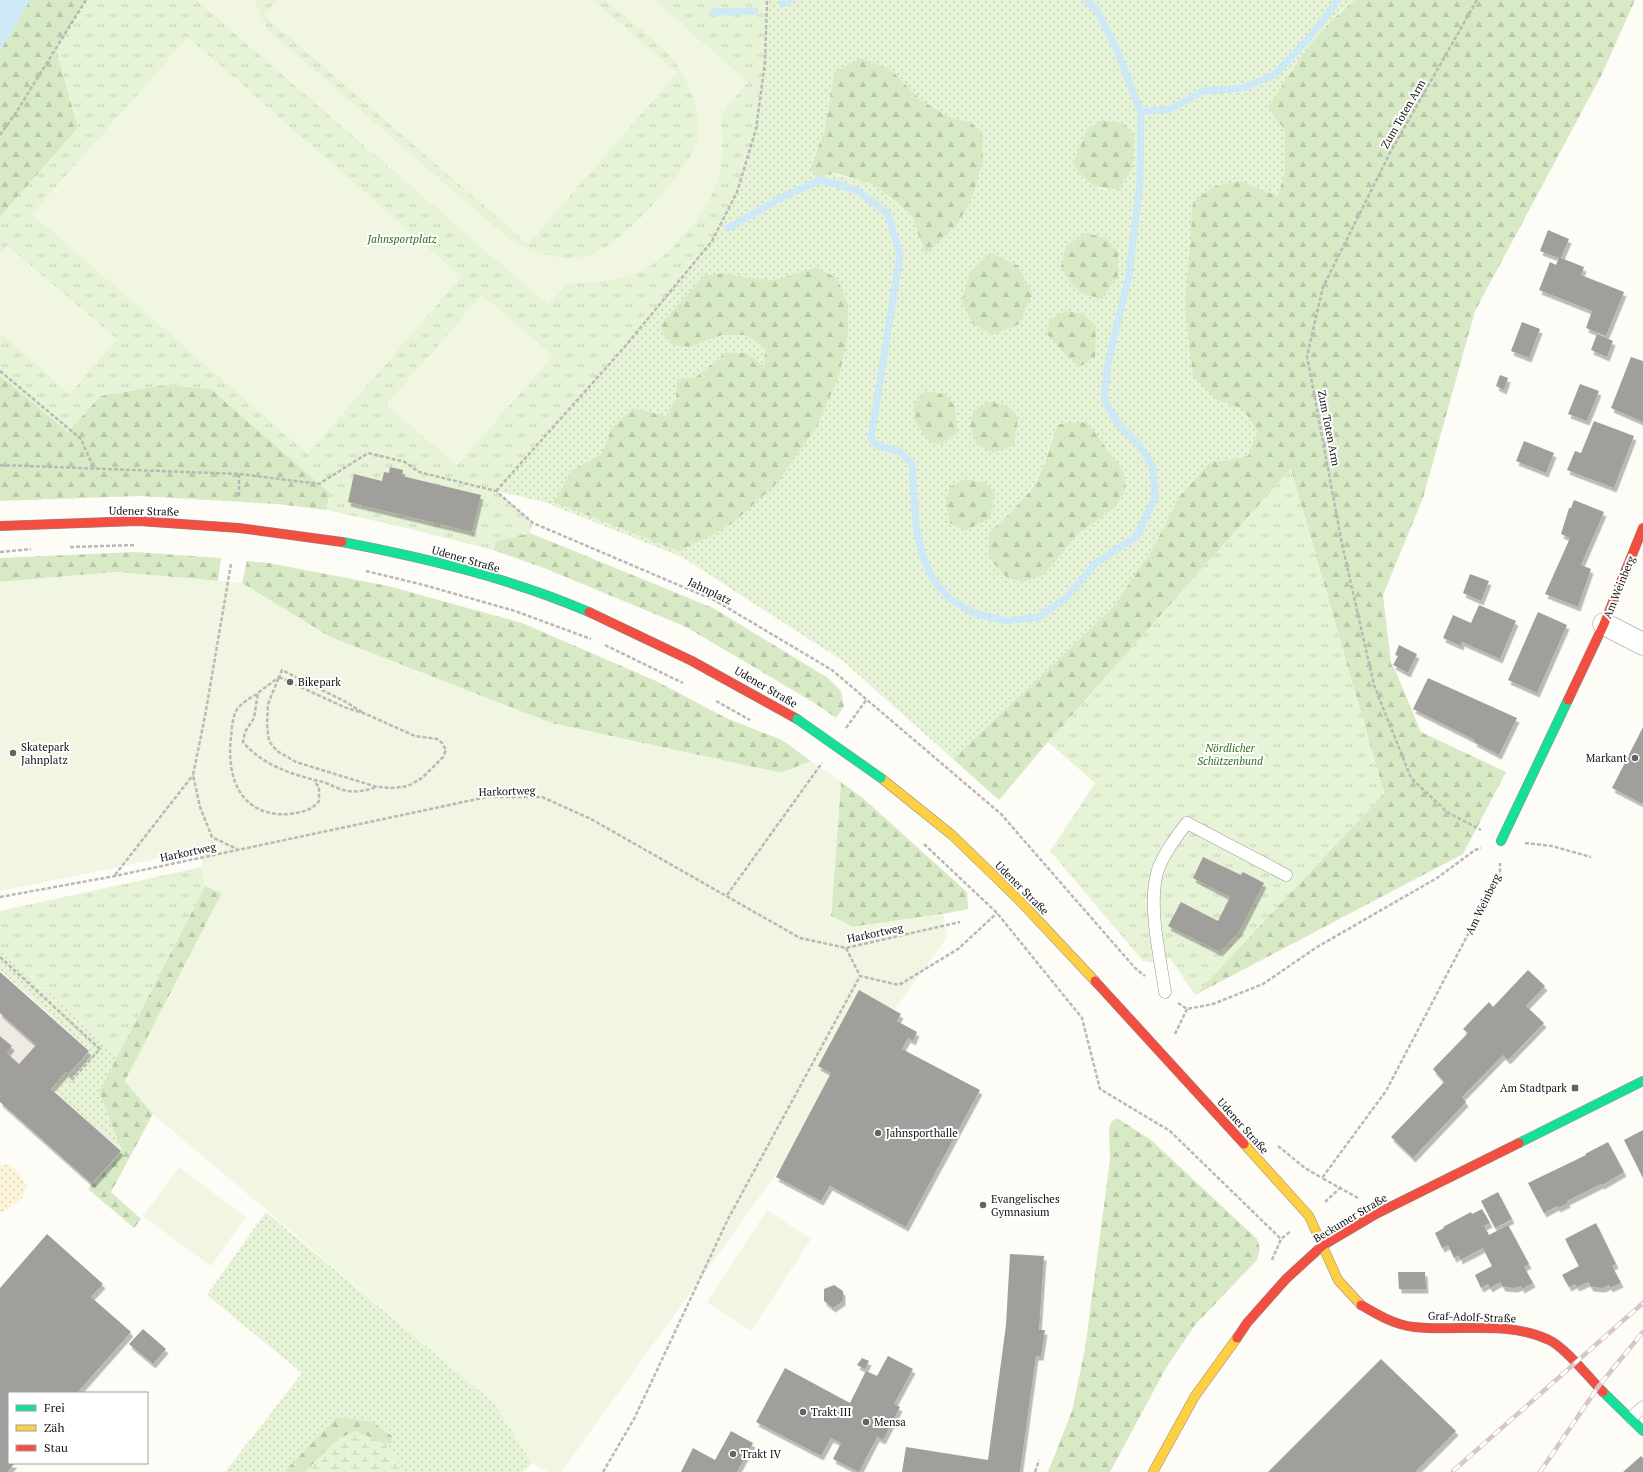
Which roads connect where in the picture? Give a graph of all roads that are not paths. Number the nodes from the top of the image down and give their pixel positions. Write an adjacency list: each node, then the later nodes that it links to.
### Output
1 (0, 526): 9 (main road, Udener Straße, bridge)
2 (1643, 528): 3 (main road, Am Weinberg)
3 (1604, 624): 4 (street, Am Weinberg); 5 (main road, Am Weinberg)
4 (1643, 644)
5 (1501, 841)
6 (1286, 875): 7 (lane)
7 (1164, 992)
8 (1643, 1081): 9 (main road, Beckumer Straße)
9 (1322, 1246): 11 (main road, Graf-Adolf-Straße); 13 (main road, Beckumer Straße)
10 (1643, 1407): 11 (lane)
11 (1631, 1418): 12 (main road, Graf-Adolf-Straße)
12 (1643, 1431)
13 (1153, 1472)

